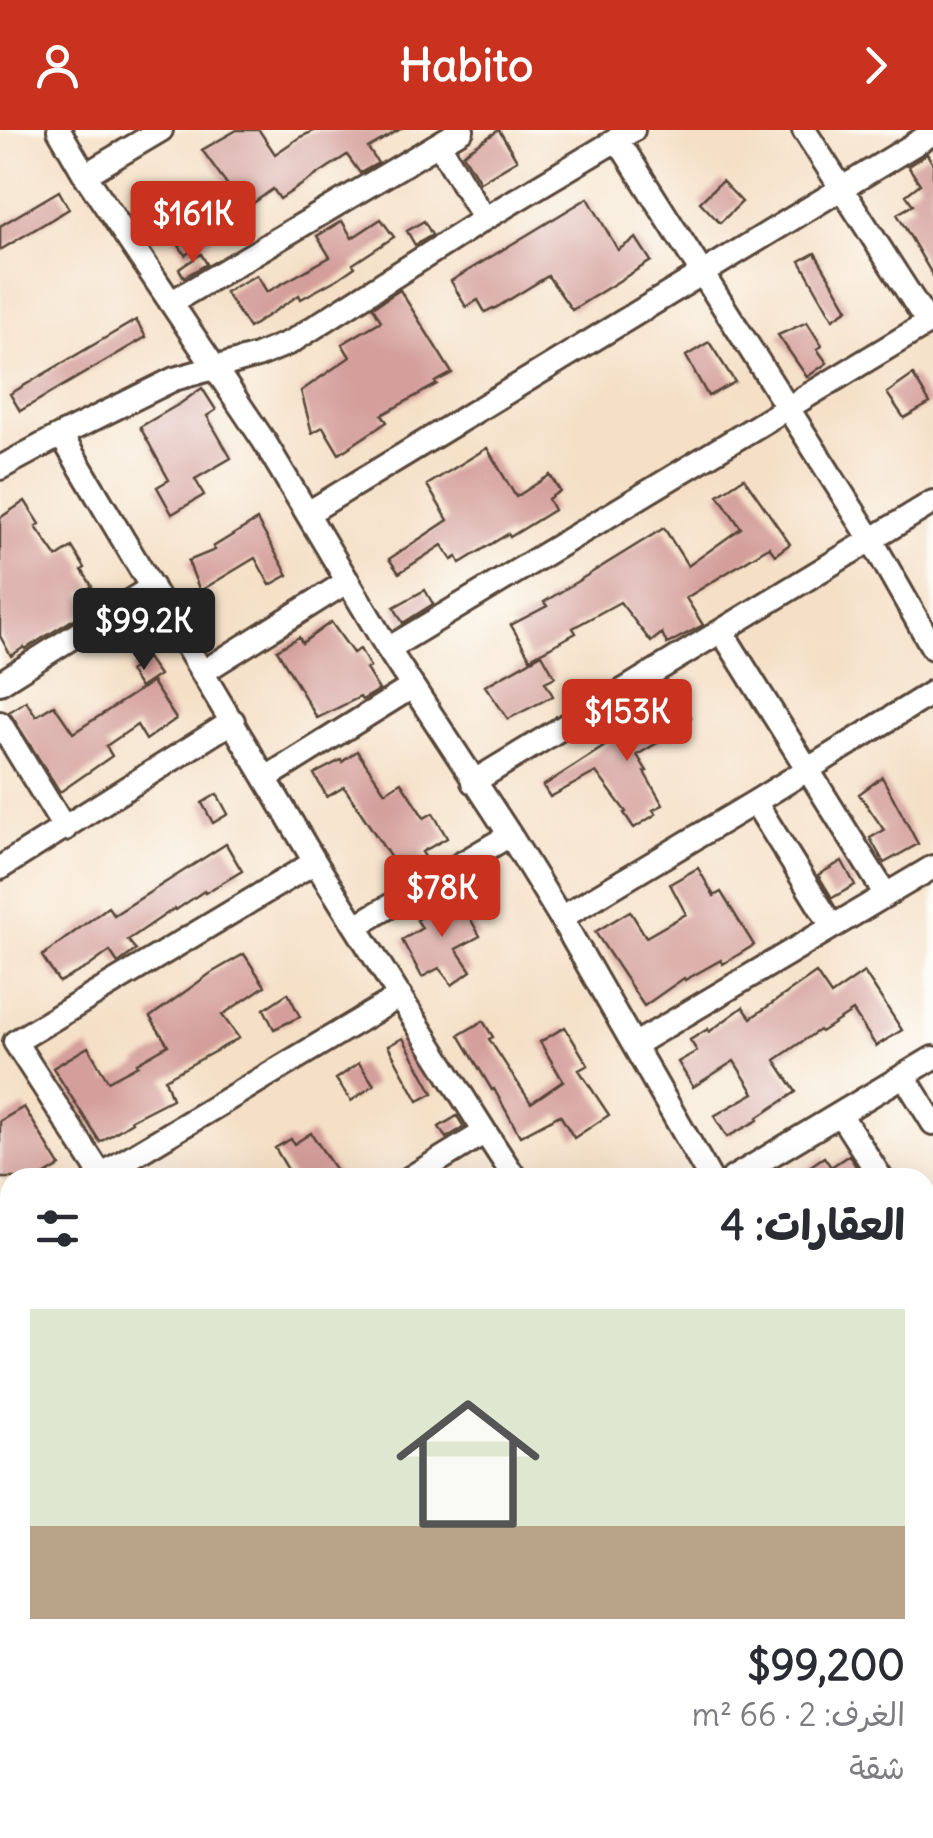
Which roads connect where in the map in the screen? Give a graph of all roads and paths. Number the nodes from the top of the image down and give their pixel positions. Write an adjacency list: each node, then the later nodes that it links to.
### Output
1 (60, 130): 8 (street)
2 (161, 130): 8 (street)
3 (462, 130): 7 (street)
4 (804, 130): 9 (street)
5 (933, 133): 9 (street)
6 (625, 135): 10 (street); 11 (street)
7 (439, 144): 10 (street); 12 (street)
8 (86, 174): 12 (street)
9 (841, 188): 11 (street); 13 (street)
10 (484, 220): 14 (street)
11 (702, 273): 15 (street); 19 (street)
12 (172, 302): 14 (street)
13 (930, 321): 15 (street)
14 (214, 367): 16 (street); 19 (street)
15 (788, 408): 20 (street); 24 (street)
16 (61, 435): 17 (street); 22 (street)
17 (1, 464)
18 (933, 502): 20 (street)
19 (308, 512): 21 (street)
20 (871, 539): 23 (street); 25 (street)
21 (348, 580): 24 (street); 26 (street)
22 (152, 587): 26 (street); 27 (street)
23 (722, 632): 32 (street); 34 (street)
24 (388, 648): 28 (street)
25 (933, 648)
26 (203, 672): 30 (street)
27 (0, 683)
28 (412, 686): 33 (street); 34 (street)
29 (933, 692): 32 (street)
30 (232, 721): 33 (street); 36 (street)
31 (0, 723): 36 (street)
32 (808, 770): 35 (street); 41 (street)
33 (266, 778): 38 (street)
34 (474, 782): 37 (street)
35 (756, 802): 42 (street); 44 (street)
36 (65, 828): 40 (street)
37 (510, 835): 42 (street); 43 (street)
38 (315, 862): 43 (street); 47 (street)
39 (933, 867): 41 (street)
40 (0, 868)
41 (886, 894): 44 (street)
42 (560, 918): 46 (street)
43 (356, 926): 45 (street)
44 (832, 926): 46 (street)
45 (400, 996): 52 (street); 54 (street)
46 (634, 1044): 57 (street)
47 (7, 1047): 53 (street)
48 (933, 1058): 49 (street)
49 (904, 1076): 50 (street); 51 (street)
50 (840, 1114): 58 (street); 59 (street)
51 (933, 1124)
52 (485, 1132): 55 (street); 56 (street)
53 (94, 1168)
54 (113, 1168)
55 (426, 1168)
56 (508, 1168)
57 (704, 1168)
58 (751, 1168)
59 (875, 1168)

